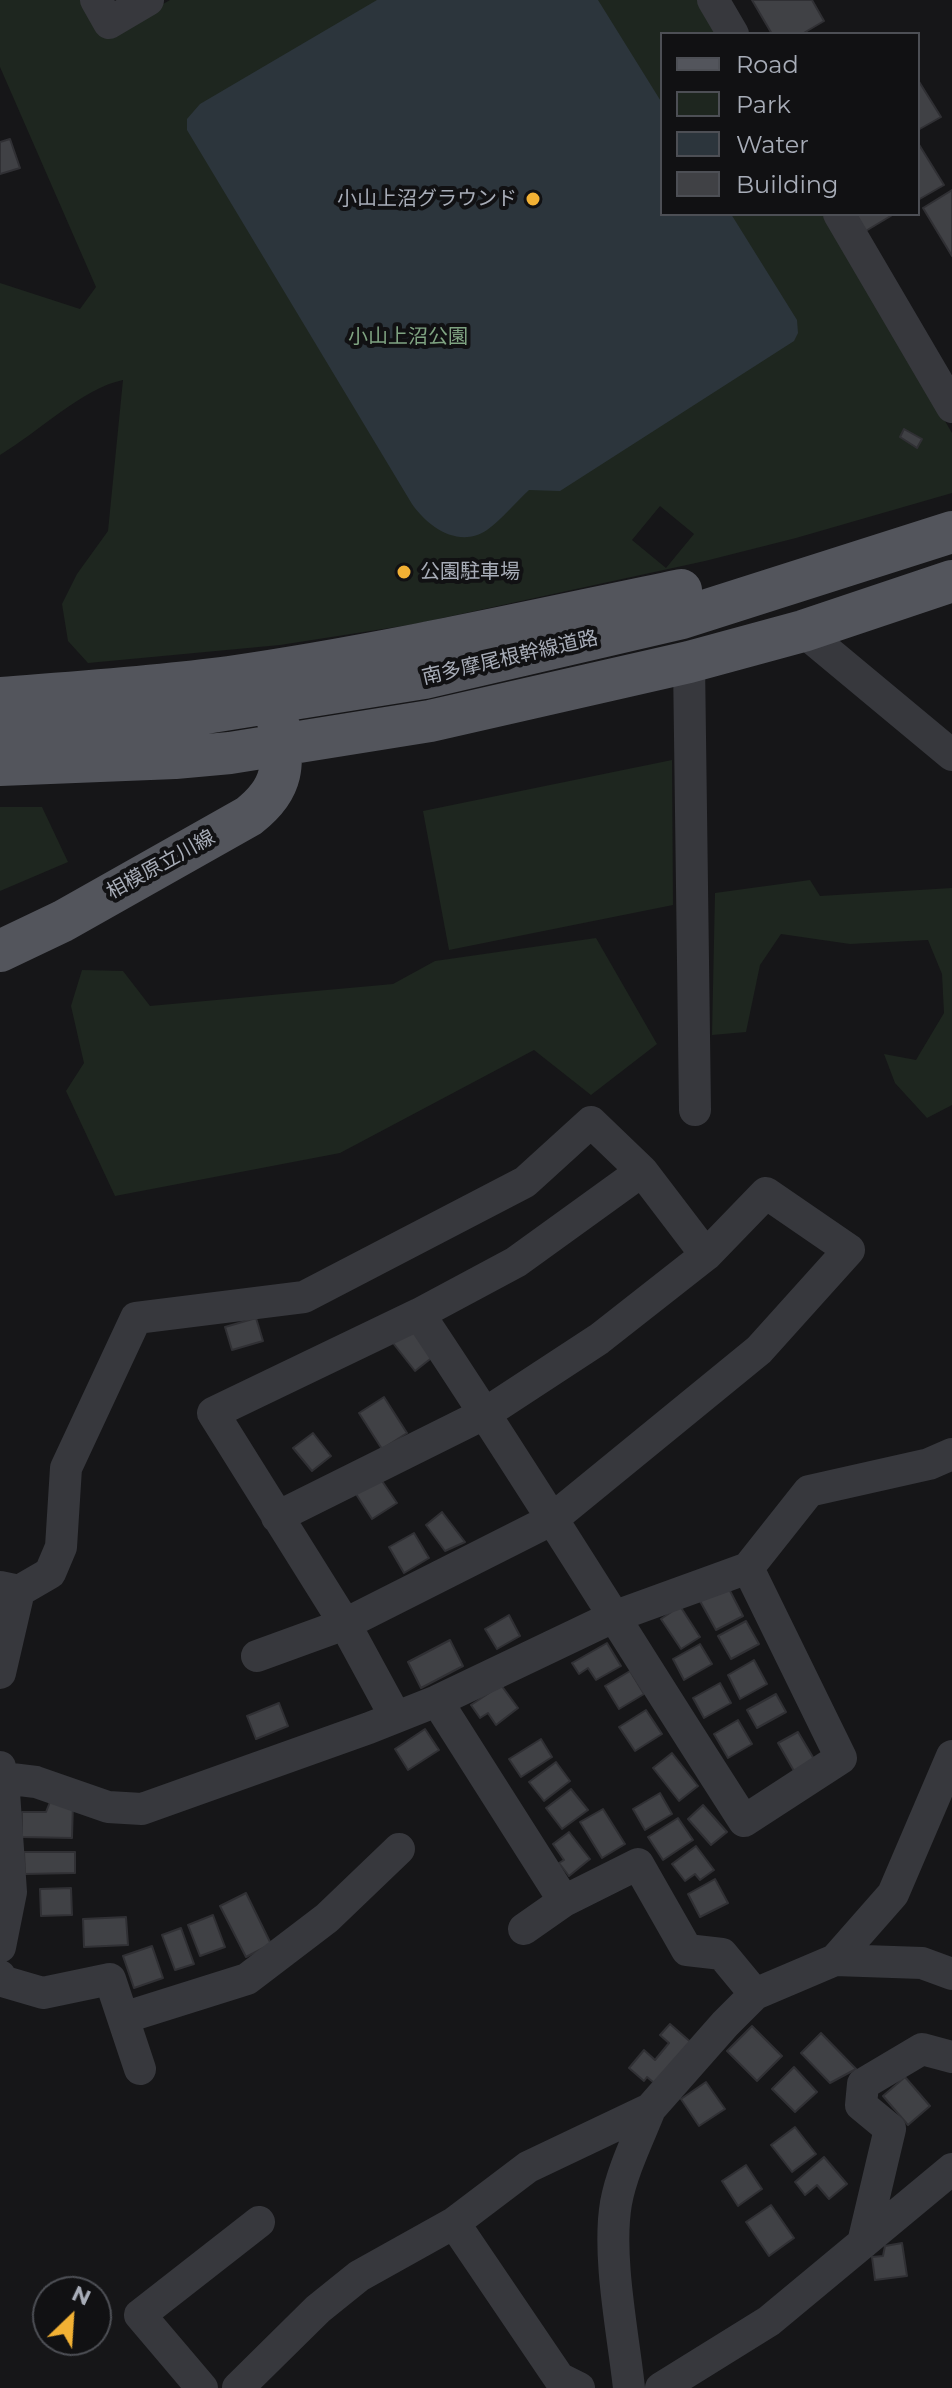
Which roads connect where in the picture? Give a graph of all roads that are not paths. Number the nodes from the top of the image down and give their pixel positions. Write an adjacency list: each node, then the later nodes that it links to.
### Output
1 (96, 0): 2 (street)
2 (148, 0)
3 (713, 0): 4 (street)
4 (732, 32)
5 (840, 216): 6 (street)
6 (952, 407)
7 (952, 532): 9 (main road, 南多摩尾根幹線道路)
8 (952, 581): 10 (main road)
9 (751, 598): 12 (main road); 13 (main road, 南多摩尾根幹線道路)
10 (803, 631): 11 (main road); 17 (street)
11 (689, 662): 16 (main road); 20 (street)
12 (0, 698)
13 (276, 703): 15 (main road, 南多摩尾根幹線道路); 16 (main road, 相模原立川線)
14 (0, 730): 15 (main road)
15 (58, 746): 16 (main road); 18 (main road)
16 (281, 746): 19 (main road, 相模原立川線)
17 (952, 755)
18 (0, 765)
19 (0, 951)
20 (695, 1110)
21 (642, 1171): 22 (street); 23 (street); 29 (street)
22 (706, 1255): 24 (street); 27 (street)
23 (419, 1314): 24 (street); 26 (street)
24 (486, 1413): 26 (street); 27 (street)
25 (952, 1454): 28 (street)
26 (277, 1517): 31 (street)
27 (551, 1520): 30 (street); 31 (street)
28 (748, 1568): 30 (street); 30 (street)
29 (10, 1589): 33 (street)
30 (613, 1617): 34 (street)
31 (345, 1624): 32 (street); 35 (street)
32 (257, 1656)
33 (0, 1673)
34 (437, 1701): 35 (street); 39 (street)
35 (395, 1716): 37 (street)
36 (952, 1756): 42 (street)
37 (1, 1774): 41 (street)
38 (399, 1849): 46 (street)
39 (564, 1901): 40 (street); 45 (street)
40 (524, 1929)
41 (0, 1947)
42 (835, 1960): 43 (street); 45 (street)
43 (952, 1974)
44 (0, 1976): 46 (street)
45 (755, 1994): 49 (street)
46 (123, 2018): 48 (street)
47 (952, 2057): 53 (street)
48 (140, 2069)
49 (650, 2109): 52 (street); 57 (street)
50 (952, 2169): 53 (street)
51 (259, 2222): 54 (street)
52 (454, 2223): 55 (street); 56 (street)
53 (863, 2243): 58 (street)
54 (202, 2388)
55 (238, 2388)
56 (579, 2388)
57 (629, 2388)
58 (661, 2388)

